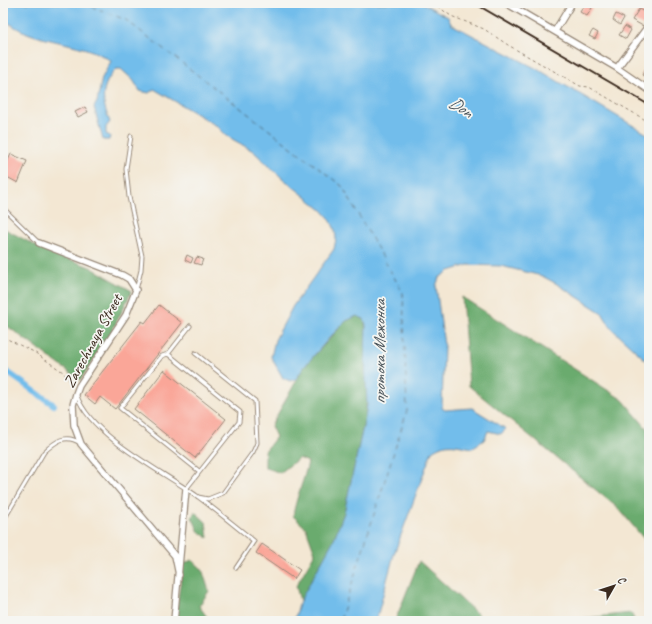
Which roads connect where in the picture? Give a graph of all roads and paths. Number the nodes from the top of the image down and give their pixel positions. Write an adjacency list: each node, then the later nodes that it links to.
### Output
1 (433, 3): 8 (path)
2 (506, 3): 5 (street)
3 (572, 3): 5 (street)
4 (649, 25): 6 (street)
5 (555, 31): 6 (street)
6 (617, 68): 7 (street)
7 (649, 90)
8 (649, 122)
9 (131, 136): 12 (lane)
10 (3, 208): 11 (lane)
11 (39, 243): 12 (street, Zarechnaya Street)
12 (136, 290): 17 (street, Zarechnaya Street)
13 (190, 326): 16 (lane)
14 (3, 337): 17 (path)
15 (195, 353): 21 (lane)
16 (168, 354): 19 (lane); 19 (lane)
17 (77, 391): 18 (street, Zarechnaya Street); 20 (lane)
18 (82, 444): 22 (lane); 24 (street, Zarechnaya Street)
19 (199, 471): 20 (lane)
20 (186, 489): 21 (lane); 24 (street, Zarechnaya Street)
21 (198, 497): 23 (lane)
22 (3, 522)
23 (236, 568)
24 (179, 575): 25 (street, Zarechnaya Street)
25 (174, 621)

